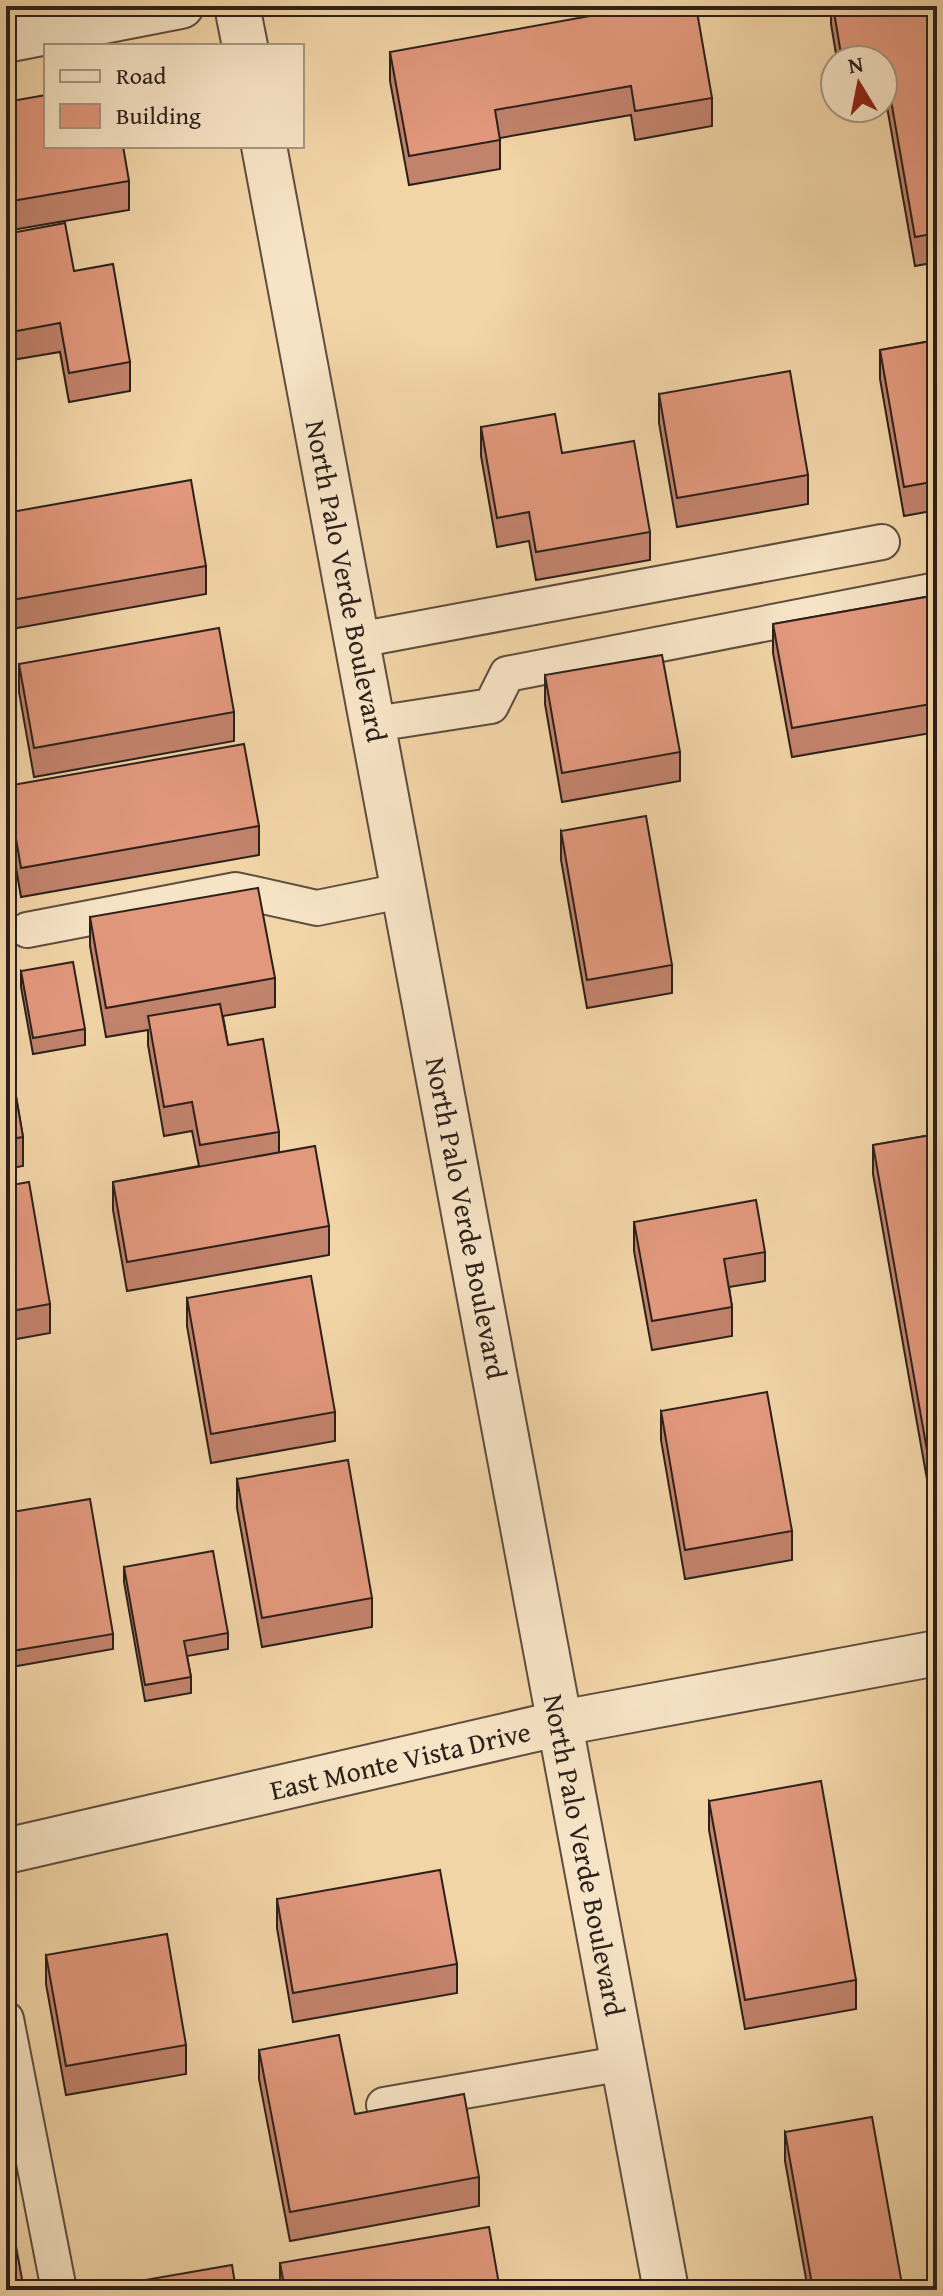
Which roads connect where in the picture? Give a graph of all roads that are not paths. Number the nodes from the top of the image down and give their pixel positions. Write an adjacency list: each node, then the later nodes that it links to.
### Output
1 (181, 6): 3 (street)
2 (237, 6): 4 (street)
3 (6, 40)
4 (245, 44)
5 (264, 148): 8 (street, North Palo Verde Boulevard)
6 (882, 542): 8 (lane)
7 (937, 590): 9 (lane)
8 (358, 640): 9 (street, North Palo Verde Boulevard)
9 (375, 724): 10 (street, North Palo Verde Boulevard)
10 (406, 890): 11 (lane); 13 (street, North Palo Verde Boulevard)
11 (27, 930)
12 (937, 1653): 13 (street, East Monte Vista Drive)
13 (561, 1723): 14 (street, East Monte Vista Drive); 16 (street, North Palo Verde Boulevard)
14 (6, 1851)
15 (6, 2019): 18 (lane)
16 (624, 2063): 17 (lane); 19 (street, North Palo Verde Boulevard)
17 (384, 2105)
18 (59, 2290)
19 (666, 2290)

